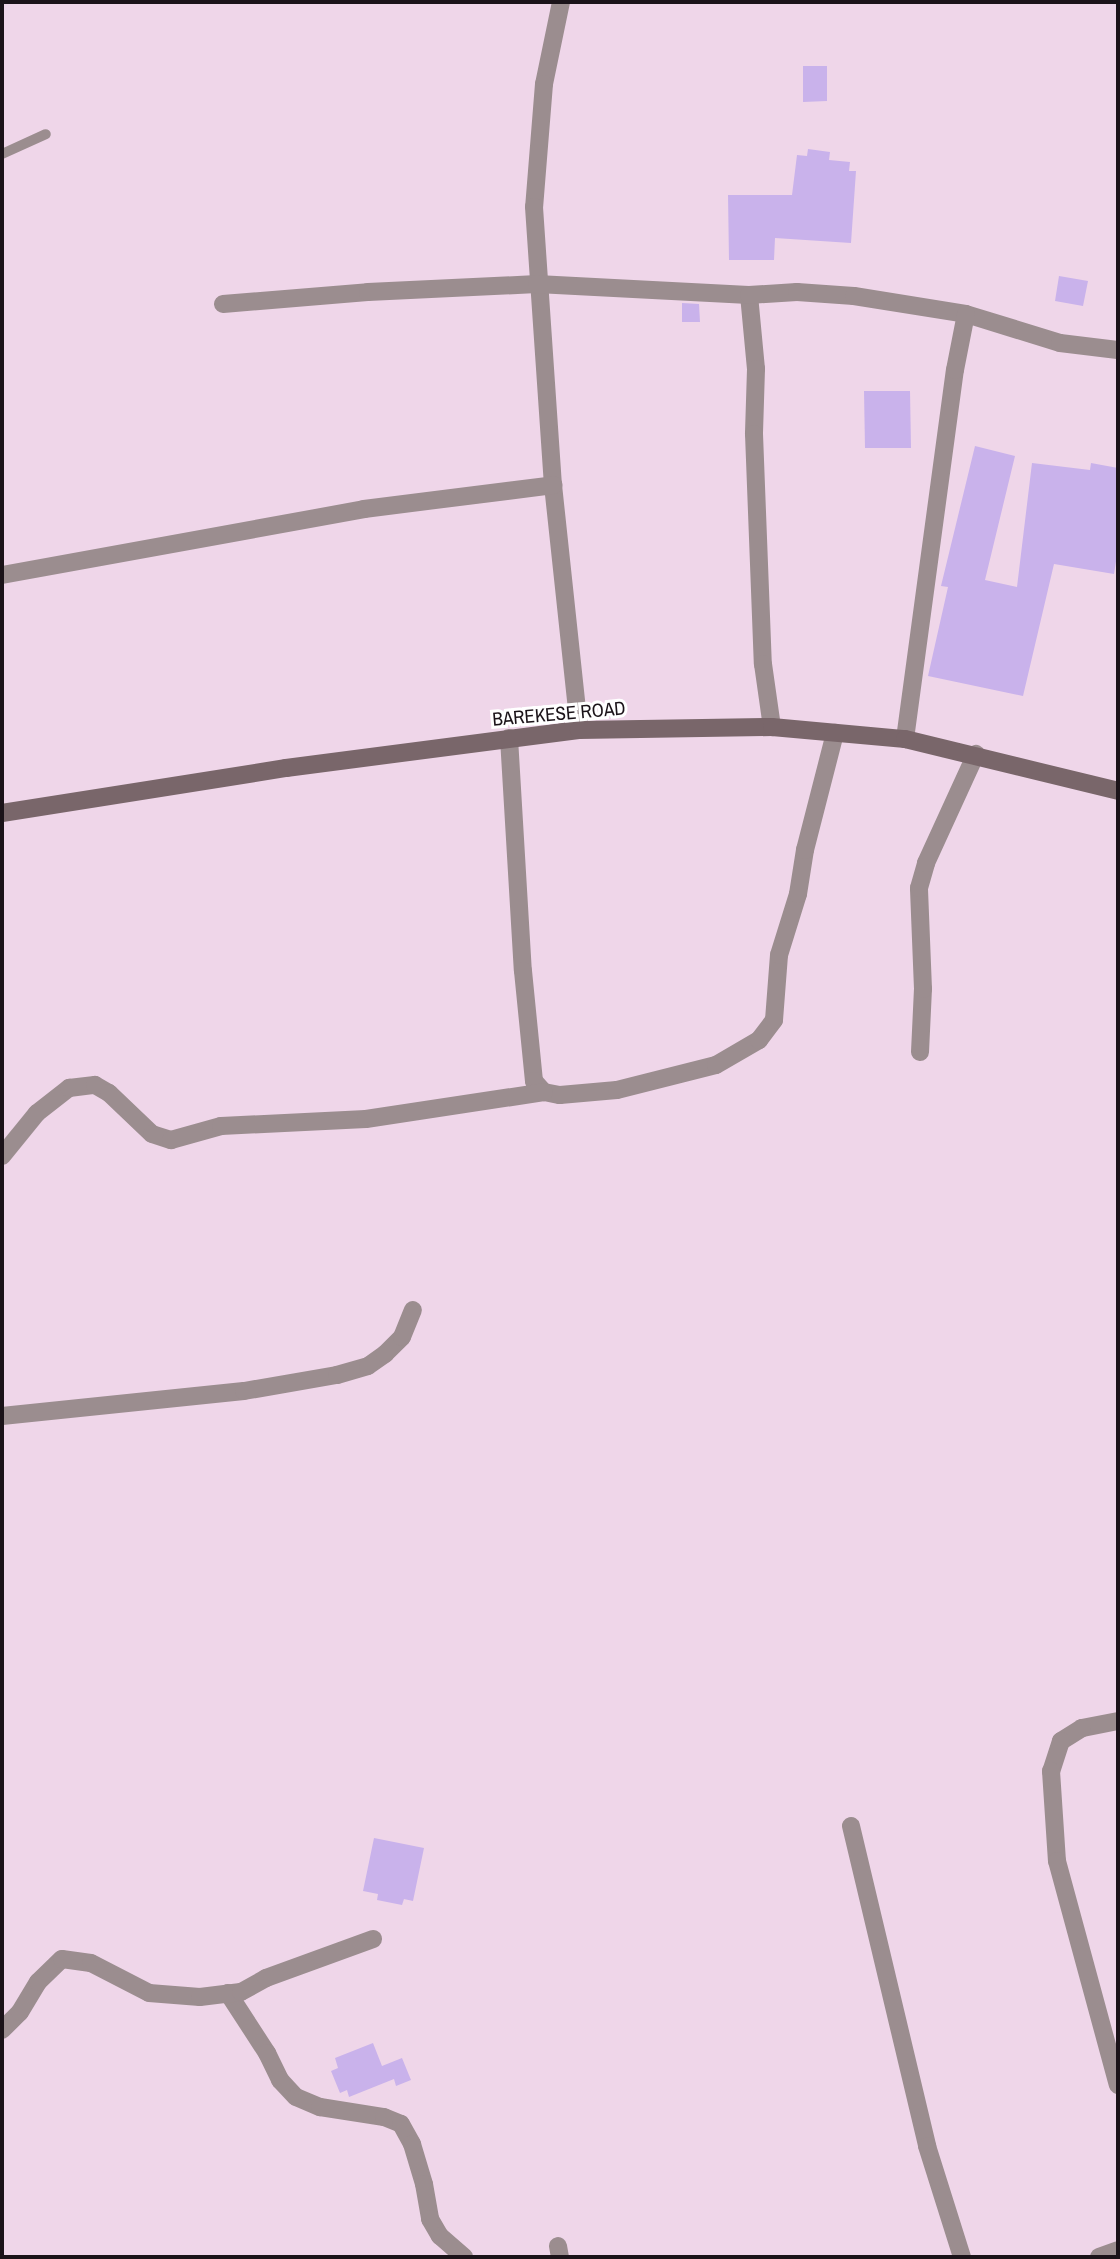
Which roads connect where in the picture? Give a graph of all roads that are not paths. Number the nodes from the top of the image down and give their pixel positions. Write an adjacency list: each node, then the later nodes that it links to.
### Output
1 (561, 2): 4 (street)
2 (46, 134): 3 (lane)
3 (2, 154)
4 (537, 284): 5 (street); 6 (street); 9 (street)
5 (749, 295): 7 (street); 11 (street)
6 (223, 304)
7 (966, 314): 8 (street); 15 (street)
8 (1118, 350)
9 (553, 485): 10 (street); 12 (street)
10 (2, 575)
11 (772, 726): 12 (main road, BAREKESE ROAD); 13 (main road, BAREKESE ROAD)
12 (579, 730): 14 (main road, BAREKESE ROAD)
13 (835, 733): 15 (main road, BAREKESE ROAD); 20 (street)
14 (509, 738): 18 (main road, BAREKESE ROAD); 20 (street)
15 (905, 739): 16 (main road, BAREKESE ROAD)
16 (976, 754): 17 (main road, BAREKESE ROAD); 19 (street)
17 (1118, 791)
18 (2, 813)
19 (920, 1052)
20 (544, 1092): 21 (street)
21 (2, 1156)
22 (413, 1310): 23 (street)
23 (2, 1416)
24 (1118, 1721): 29 (street)
25 (851, 1826): 32 (street)
26 (373, 1940): 27 (street)
27 (228, 1993): 28 (street); 31 (street)
28 (2, 2030)
29 (1118, 2085)
30 (1118, 2250): 33 (street)
31 (464, 2257)
32 (962, 2257)
33 (1099, 2257)

